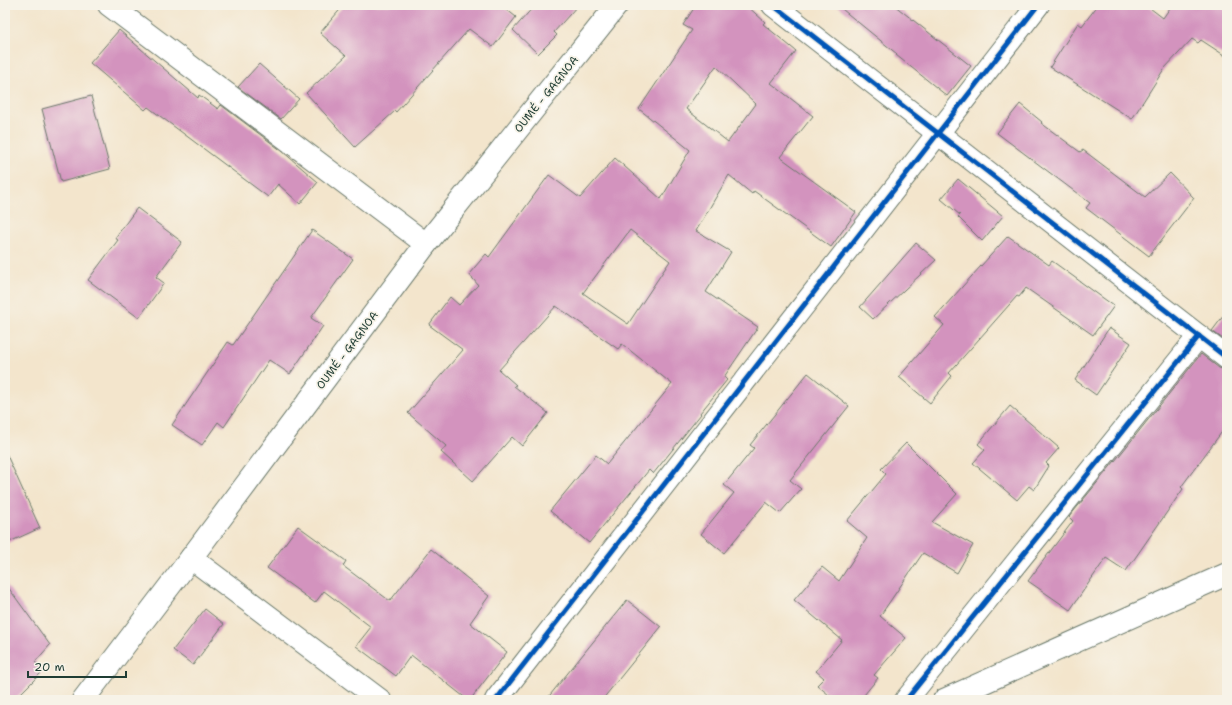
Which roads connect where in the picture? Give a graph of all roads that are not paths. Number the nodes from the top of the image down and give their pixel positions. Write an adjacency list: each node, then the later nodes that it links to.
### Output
1 (109, 5): 6 (street)
2 (617, 5): 6 (street, OUMÉ - GAGNOA)
3 (773, 5): 5 (street)
4 (1038, 5): 5 (street)
5 (938, 133): 7 (street); 13 (street)
6 (426, 244): 9 (street, OUMÉ - GAGNOA)
7 (1199, 336): 8 (street); 14 (street)
8 (1227, 358)
9 (191, 558): 11 (street, OUMÉ - GAGNOA); 12 (street)
10 (1227, 574): 15 (street)
11 (83, 700)
12 (380, 700)
13 (496, 700)
14 (906, 700)
15 (944, 700)

